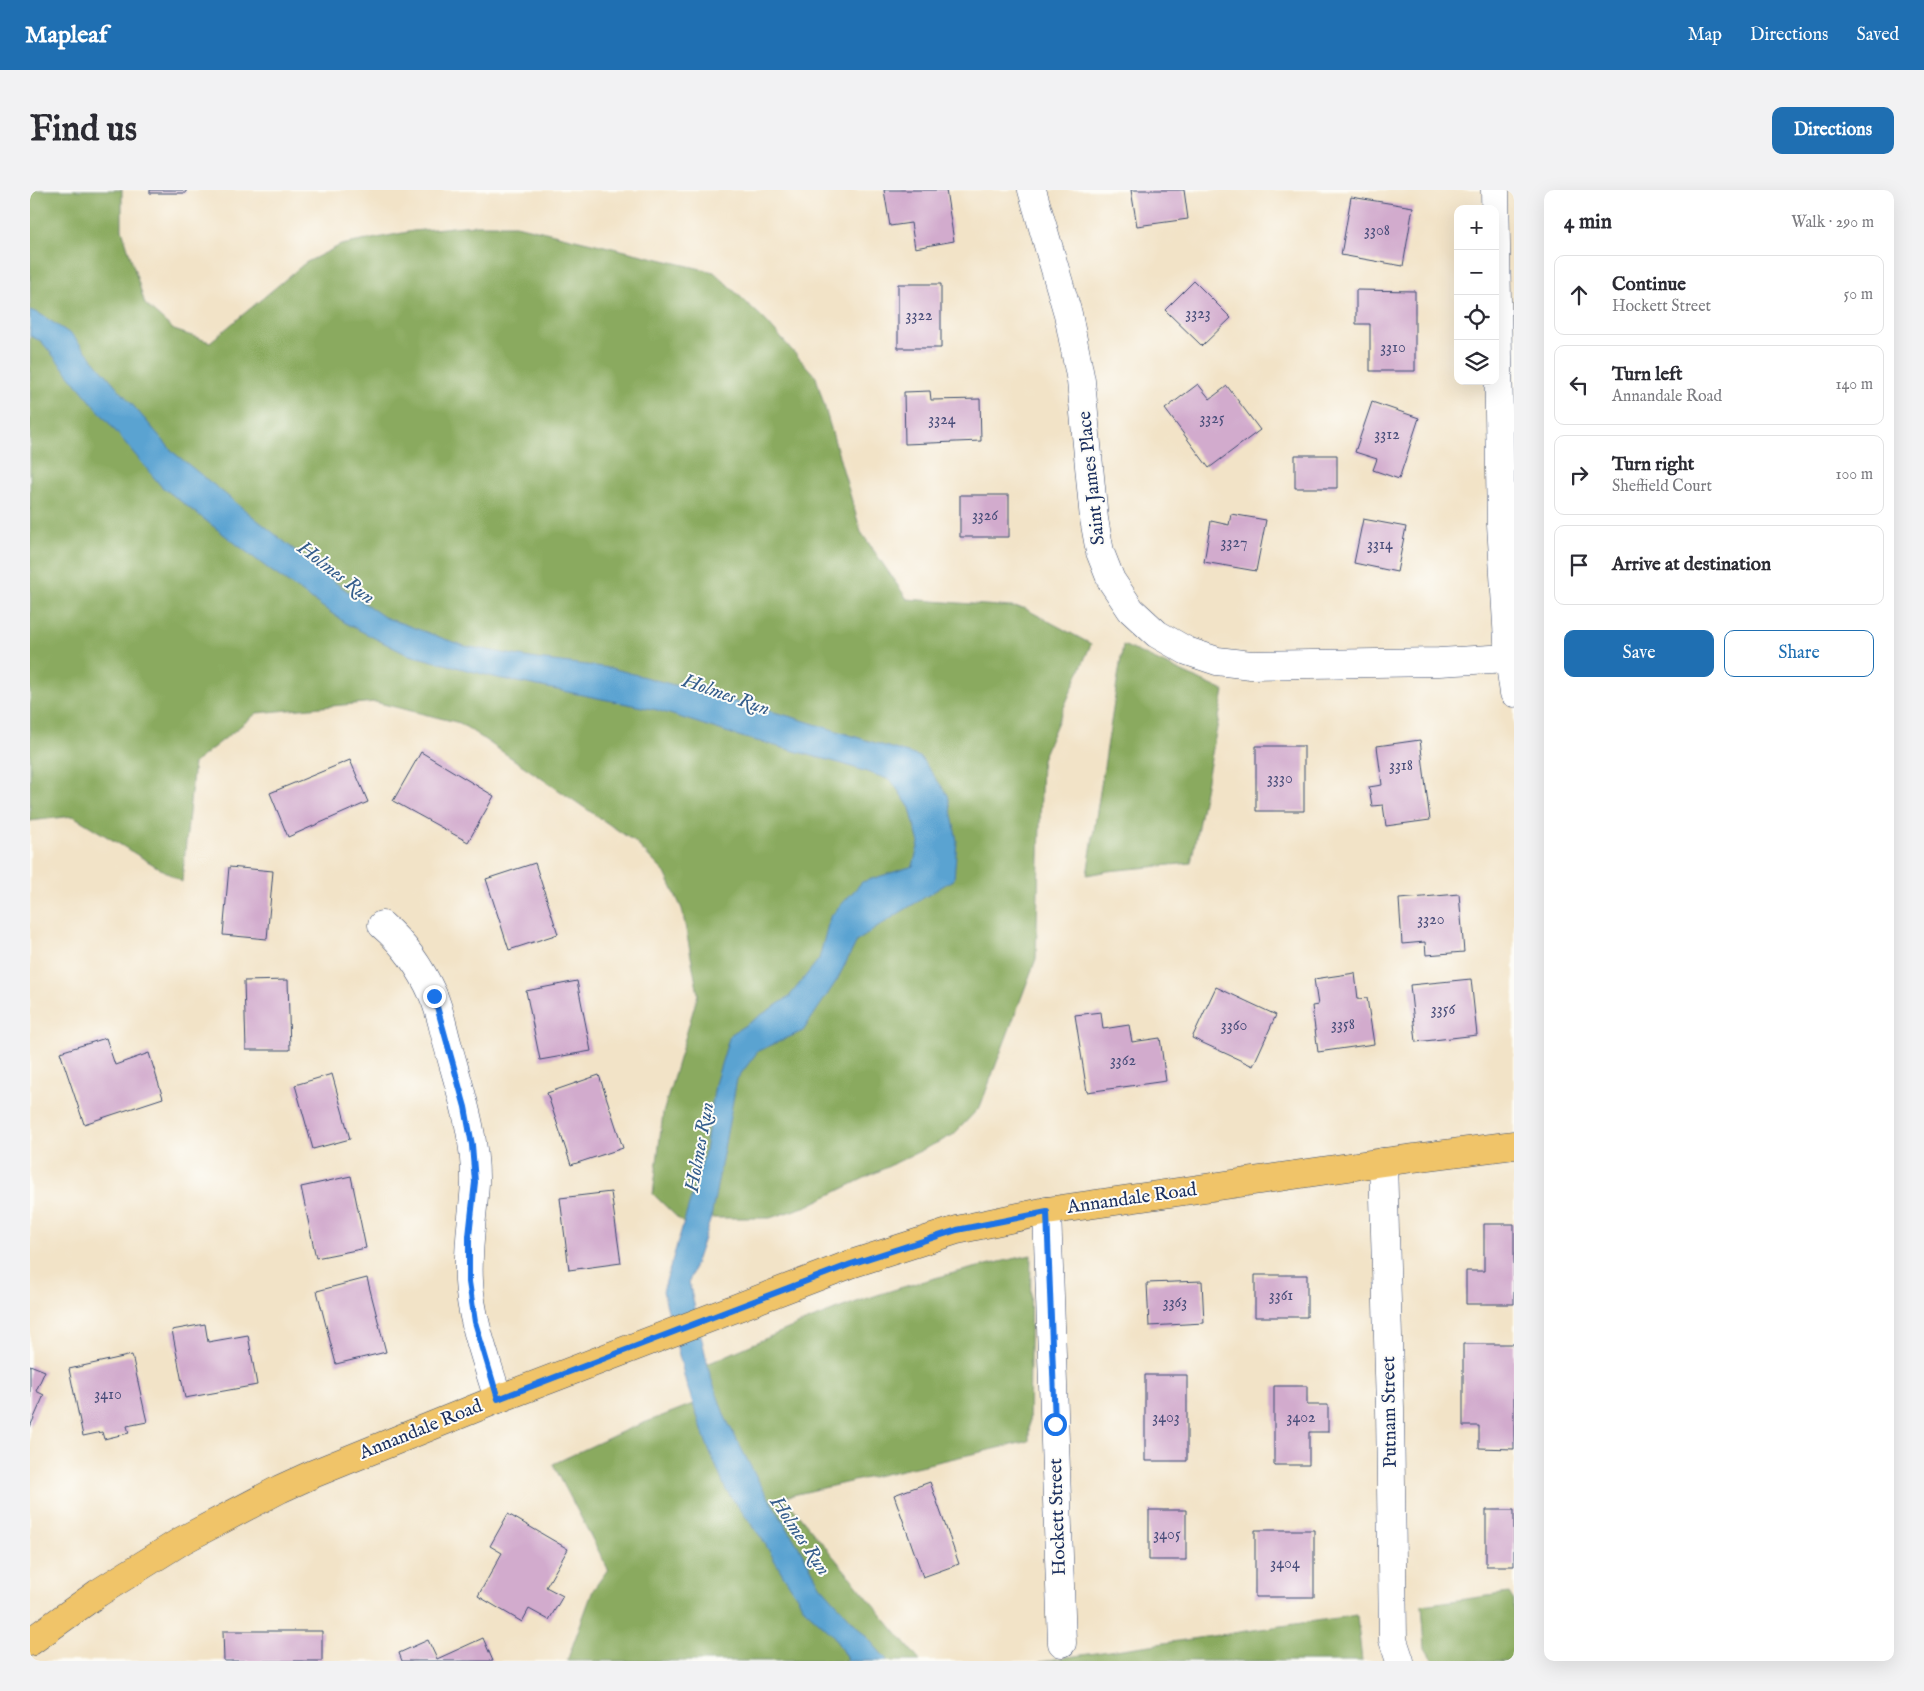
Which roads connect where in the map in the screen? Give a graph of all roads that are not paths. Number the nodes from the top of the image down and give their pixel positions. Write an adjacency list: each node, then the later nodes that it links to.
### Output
1 (1032, 190): 3 (street, Saint James Place)
2 (1495, 190): 3 (street)
3 (1509, 658): 4 (street)
4 (1514, 693)
5 (382, 925): 9 (street)
6 (1514, 1145): 7 (main road, Annandale Road)
7 (1383, 1162): 8 (main road, Annandale Road); 12 (street, Putnam Street)
8 (1047, 1212): 9 (main road, Annandale Road); 11 (street, Hockett Street)
9 (498, 1399): 10 (main road, Annandale Road)
10 (30, 1642)
11 (1062, 1643)
12 (1400, 1661)

